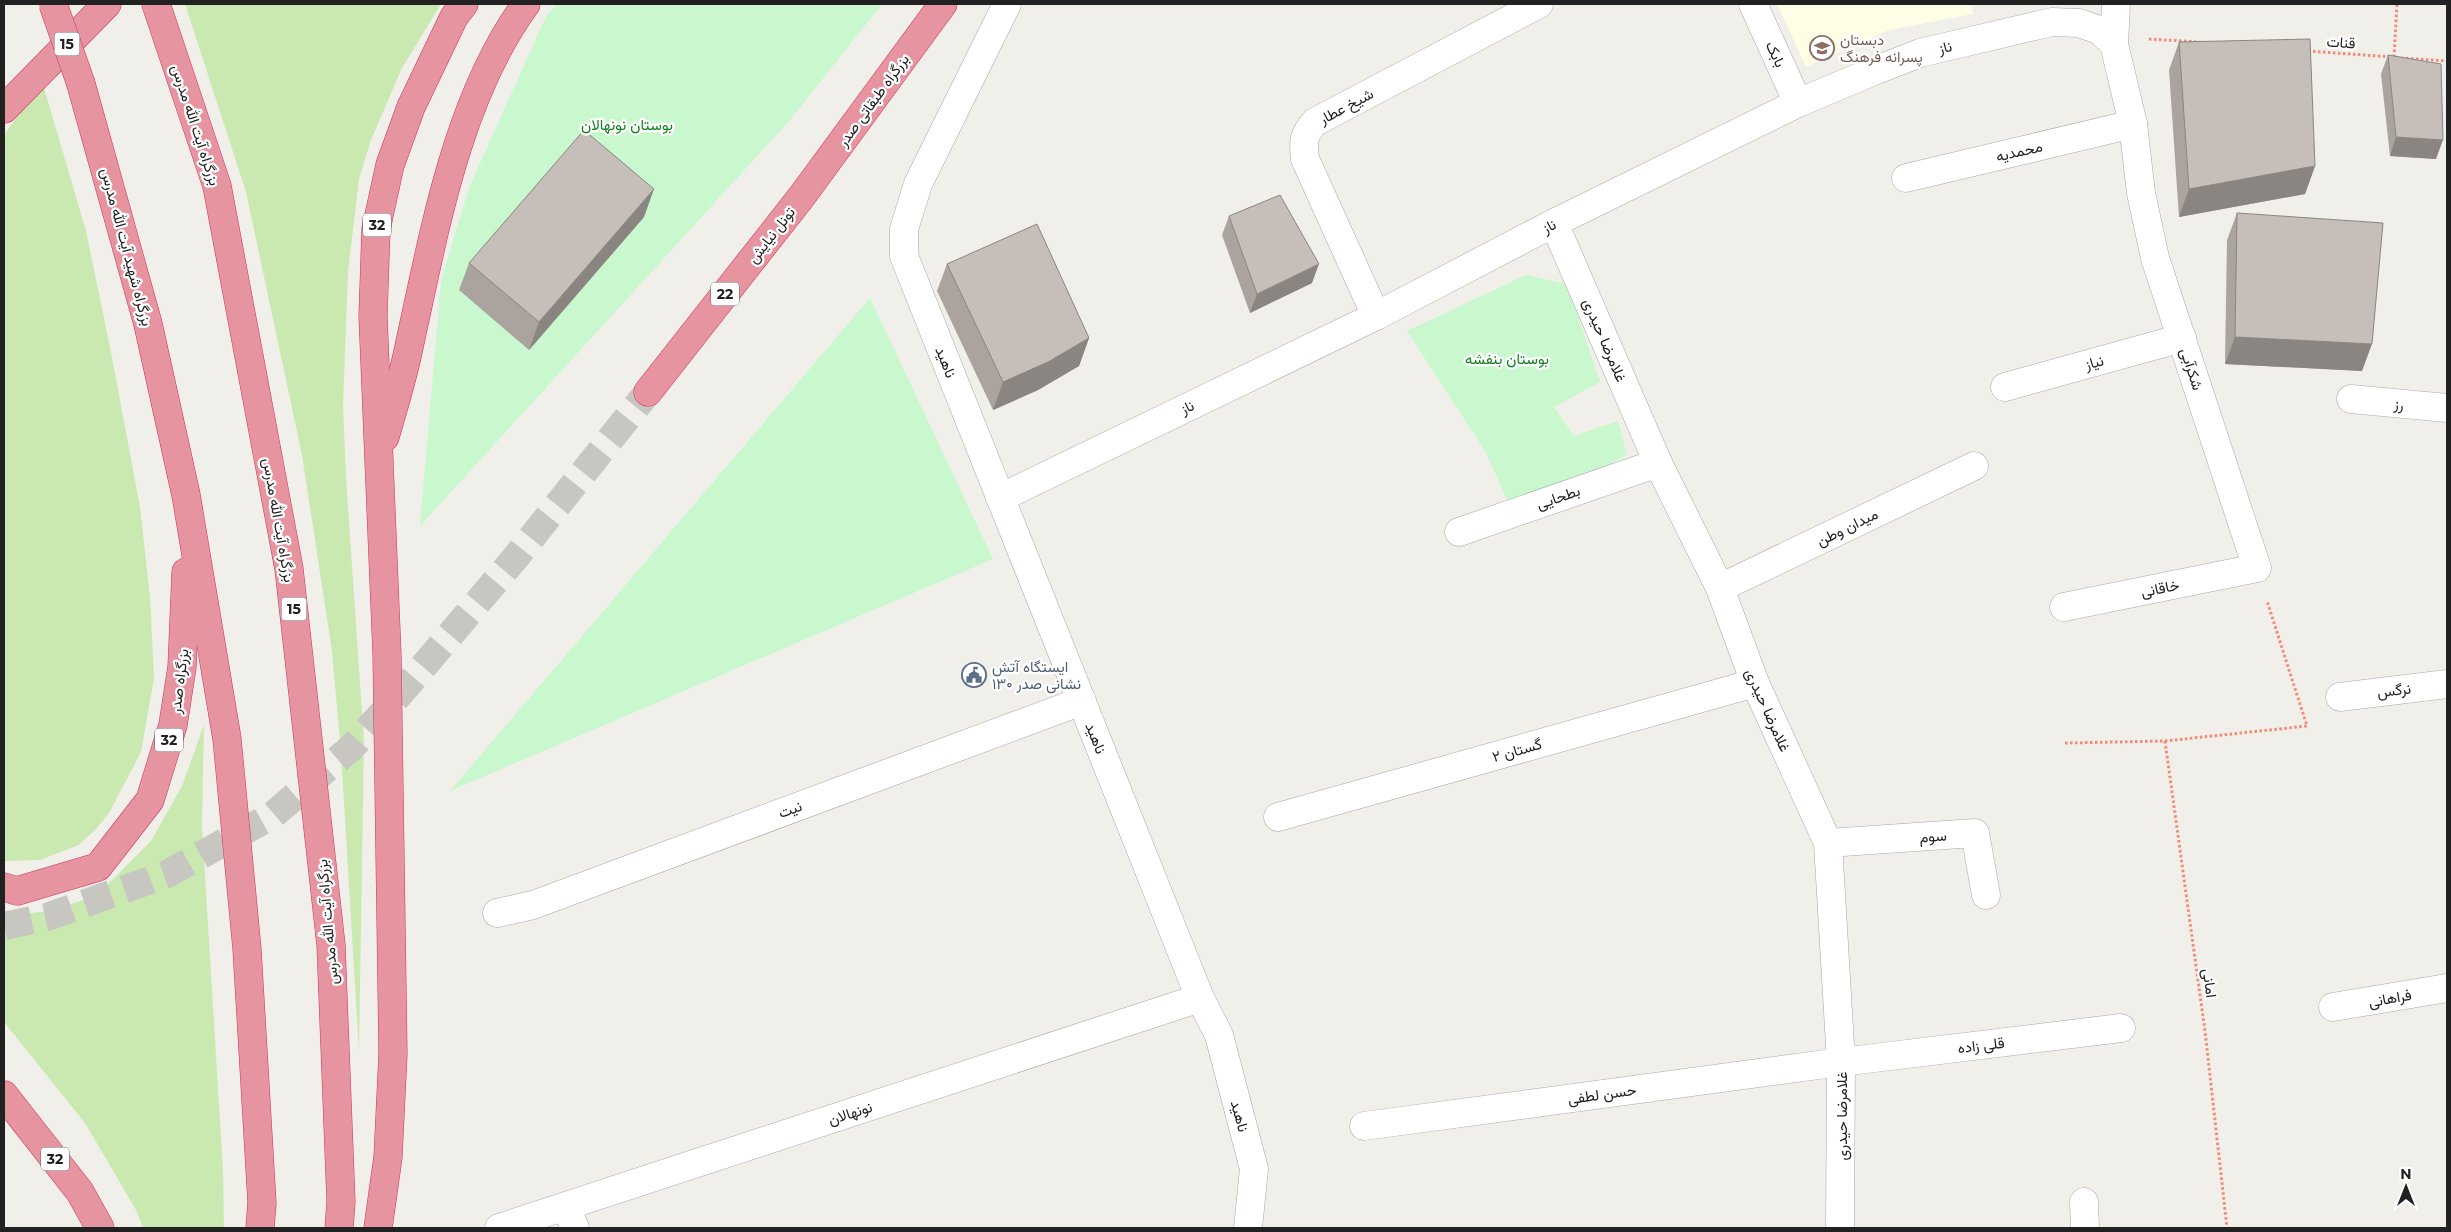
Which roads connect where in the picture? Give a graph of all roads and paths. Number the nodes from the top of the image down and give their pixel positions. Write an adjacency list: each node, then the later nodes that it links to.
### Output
1 (53, 4): 32 (highway, بزرگراه شهید آیت الله مدرس / 15, bridge)
2 (107, 4): 18 (highway)
3 (156, 4): 59 (highway, بزرگراه آیت الله مدرس / 15)
4 (464, 4): 30 (highway, 32)
5 (526, 4): 30 (highway)
6 (943, 4): 21 (highway, بزرگراه طبقاتی صدر / 22)
7 (1007, 4): 33 (street, ناهید)
8 (1539, 4): 23 (street, شیخ عطار)
9 (1753, 4): 17 (street, بابک)
10 (2116, 4): 13 (street, شکرآبی)
11 (2397, 4): 15 (path)
12 (2209, 43): 13 (path)
13 (2114, 44): 17 (street, ناز); 19 (street, شکرآبی)
14 (2306, 50): 15 (path, قنات)
15 (2394, 57): 16 (path, قنات)
16 (2447, 61)
17 (1798, 104): 22 (street, ناز)
18 (4, 109)
19 (2133, 124): 20 (street, محمدیه); 24 (street, شکرآبی)
20 (1906, 178)
21 (802, 196): 26 (highway, تونل نیایش / 22)
22 (1554, 223): 23 (street, ناز); 29 (street, غلامرضا حیدری)
23 (1376, 316): 33 (street, ناز)
24 (2182, 338): 25 (street, نیاز); 35 (street, شکرآبی)
25 (2005, 387)
26 (648, 392)
27 (2351, 399): 28 (street, رز)
28 (2447, 408)
29 (1658, 463): 34 (street, بطحایی); 36 (street, غلامرضا حیدری)
30 (378, 465): 60 (highway)
31 (1974, 466): 36 (street, میدان وطن)
32 (186, 495): 46 (highway, بزرگراه صدر / 32); 58 (highway, 15)
33 (1000, 498): 41 (street, ناهید)
34 (1459, 532)
35 (2257, 568): 37 (street, خاقانی); 42 (path)
36 (1720, 588): 38 (street, غلامرضا حیدری)
37 (2064, 607)
38 (1755, 683): 44 (street, گستان ۲); 45 (street, غلامرضا حیدری)
39 (2447, 684): 40 (street, نرگس)
40 (2340, 696)
41 (1082, 701): 48 (street, نیت); 50 (street, ناهید)
42 (2165, 742): 43 (path); 64 (path, امانی)
43 (2065, 743)
44 (1278, 817)
45 (1828, 843): 47 (street, سوم); 53 (street, غلامرضا حیدری)
46 (4, 887)
47 (1986, 895)
48 (497, 913)
49 (2447, 988): 51 (street, فراهانی)
50 (1200, 998): 56 (street, نونهالان); 62 (street, ناهید)
51 (2333, 1007)
52 (2121, 1028): 53 (street, قلی زاده)
53 (1841, 1062): 55 (street, حسن لطفی); 63 (street, غلامرضا حیدری)
54 (4, 1095): 57 (highway, 32)
55 (1364, 1126)
56 (571, 1218): 61 (street, نونهالان)
57 (100, 1228)
58 (260, 1228)
59 (339, 1228)
60 (378, 1228)
61 (499, 1228)
62 (1248, 1228)
63 (1840, 1228)
64 (2228, 1228)

